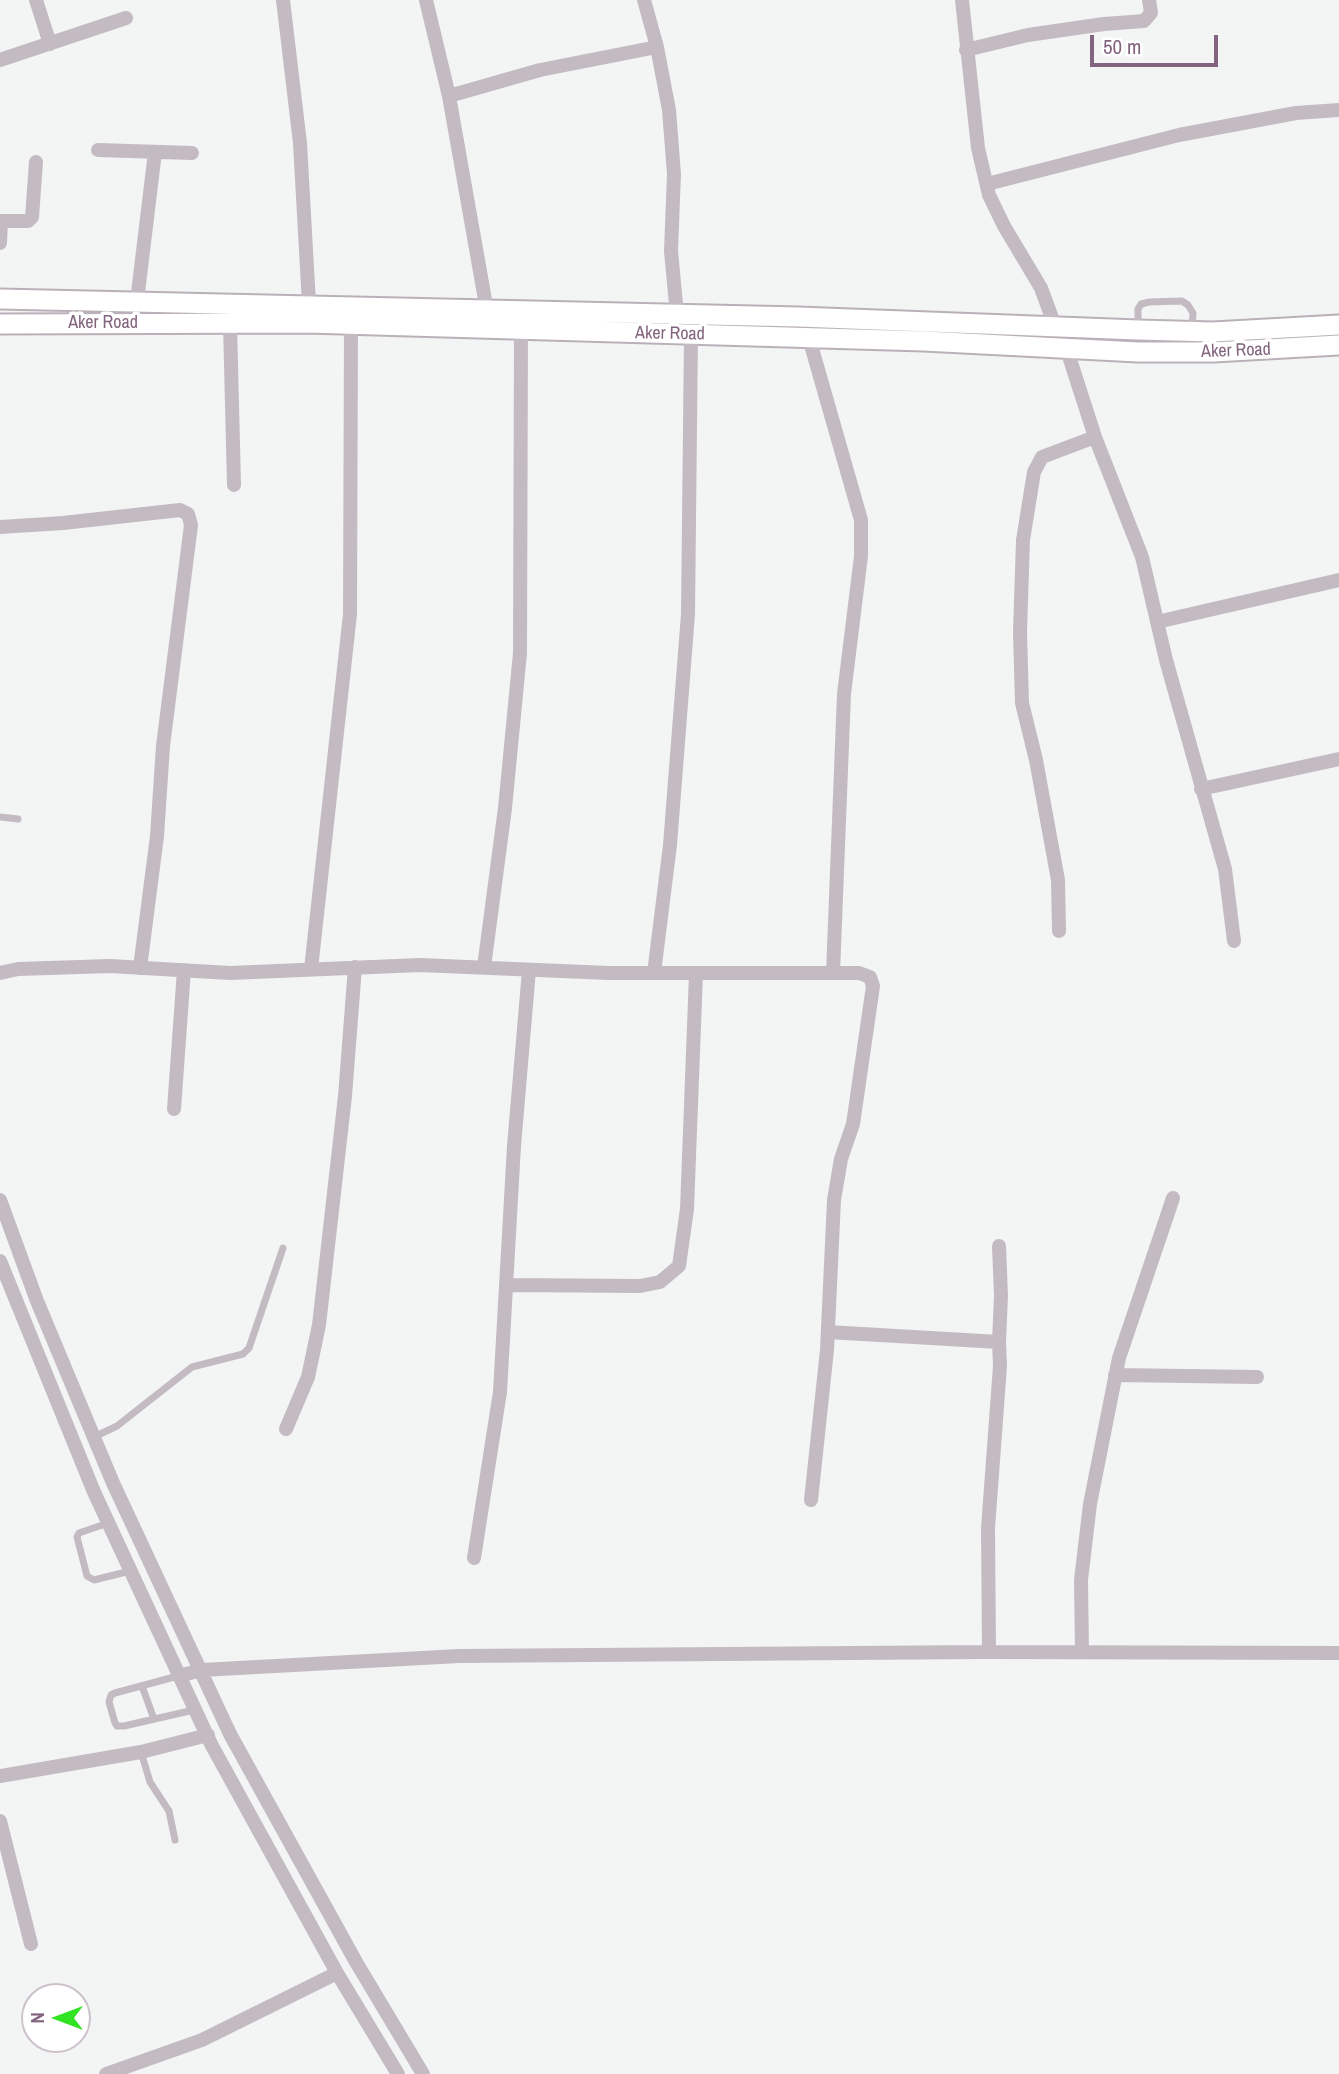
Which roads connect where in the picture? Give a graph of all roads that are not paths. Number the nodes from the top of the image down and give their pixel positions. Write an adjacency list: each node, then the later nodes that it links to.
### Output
1 (36, 0): 8 (street)
2 (283, 0): 23 (street)
3 (426, 0): 12 (street)
4 (644, 0): 9 (street)
5 (962, 0): 10 (street)
6 (1149, 0): 10 (street)
7 (126, 18): 8 (street)
8 (50, 44): 11 (street)
9 (657, 47): 12 (street); 25 (street)
10 (966, 50): 18 (street)
11 (0, 60)
12 (449, 96): 24 (street)
13 (1339, 110): 18 (street)
14 (98, 150): 15 (street)
15 (155, 152): 16 (street); 22 (street)
16 (192, 153)
17 (36, 162): 19 (street)
18 (987, 184): 31 (street)
19 (0, 221): 20 (street)
20 (0, 243)
21 (0, 299): 22 (street, Aker Road)
22 (136, 301): 23 (street, Aker Road)
23 (309, 304): 24 (street, Aker Road)
24 (487, 311): 26 (street, Aker Road)
25 (677, 315): 26 (street, Aker Road); 31 (street, Aker Road)
26 (589, 322): 34 (street, Aker Road); 35 (street, Aker Road)
27 (0, 324): 28 (street, Aker Road)
28 (230, 324): 29 (street, Aker Road); 41 (street)
29 (351, 326): 34 (street, Aker Road); 54 (street)
30 (1339, 326): 33 (street, Aker Road)
31 (1056, 329): 32 (street, Aker Road)
32 (1138, 330): 33 (street, Aker Road); 33 (lane)
33 (1192, 330): 39 (lane)
34 (521, 331): 52 (street)
35 (691, 334): 36 (street, Aker Road); 58 (street)
36 (809, 338): 38 (street, Aker Road); 59 (street)
37 (1339, 345): 39 (street, Aker Road)
38 (1067, 350): 39 (street, Aker Road); 40 (street)
39 (1192, 352)
40 (1095, 437): 44 (street); 49 (street)
41 (234, 485)
42 (0, 527): 53 (street)
43 (1339, 580): 44 (street)
44 (1157, 622): 46 (street)
45 (1339, 759): 46 (street)
46 (1201, 789): 50 (street)
47 (0, 817): 48 (lane)
48 (18, 819)
49 (1059, 931)
50 (1234, 941)
51 (355, 967): 52 (street); 54 (street); 72 (street)
52 (484, 967): 56 (street)
53 (140, 968): 55 (street); 57 (street)
54 (312, 969): 55 (street)
55 (184, 970): 61 (street)
56 (529, 970): 58 (street); 67 (street)
57 (0, 973)
58 (654, 973): 60 (street)
59 (833, 973): 60 (street); 68 (street)
60 (696, 974): 67 (street)
61 (174, 1109)
62 (1173, 1198): 70 (street)
63 (0, 1200): 73 (street)
64 (999, 1246): 69 (street)
65 (283, 1248): 73 (lane)
66 (0, 1261): 75 (street)
67 (507, 1285): 76 (street)
68 (828, 1332): 69 (street); 74 (street)
69 (999, 1342): 78 (street)
70 (1115, 1375): 71 (street); 79 (street)
71 (1256, 1377)
72 (286, 1429)
73 (94, 1437): 81 (street)
74 (811, 1500)
75 (108, 1523): 77 (street); 77 (lane)
76 (474, 1558)
77 (130, 1571): 82 (street)
78 (989, 1651): 79 (street); 81 (street)
79 (1082, 1652): 80 (street)
80 (1339, 1653)
81 (202, 1670): 82 (street); 95 (street)
82 (178, 1676): 83 (lane); 84 (street)
83 (142, 1686): 85 (lane); 85 (lane)
84 (195, 1709): 85 (lane); 86 (street)
85 (154, 1719)
86 (208, 1735): 87 (street); 92 (street)
87 (141, 1752): 88 (street); 90 (lane)
88 (0, 1776)
89 (0, 1821): 91 (street)
90 (175, 1840)
91 (31, 1944)
92 (337, 1973): 93 (street); 94 (street)
93 (106, 2074)
94 (398, 2074)
95 (423, 2074)

